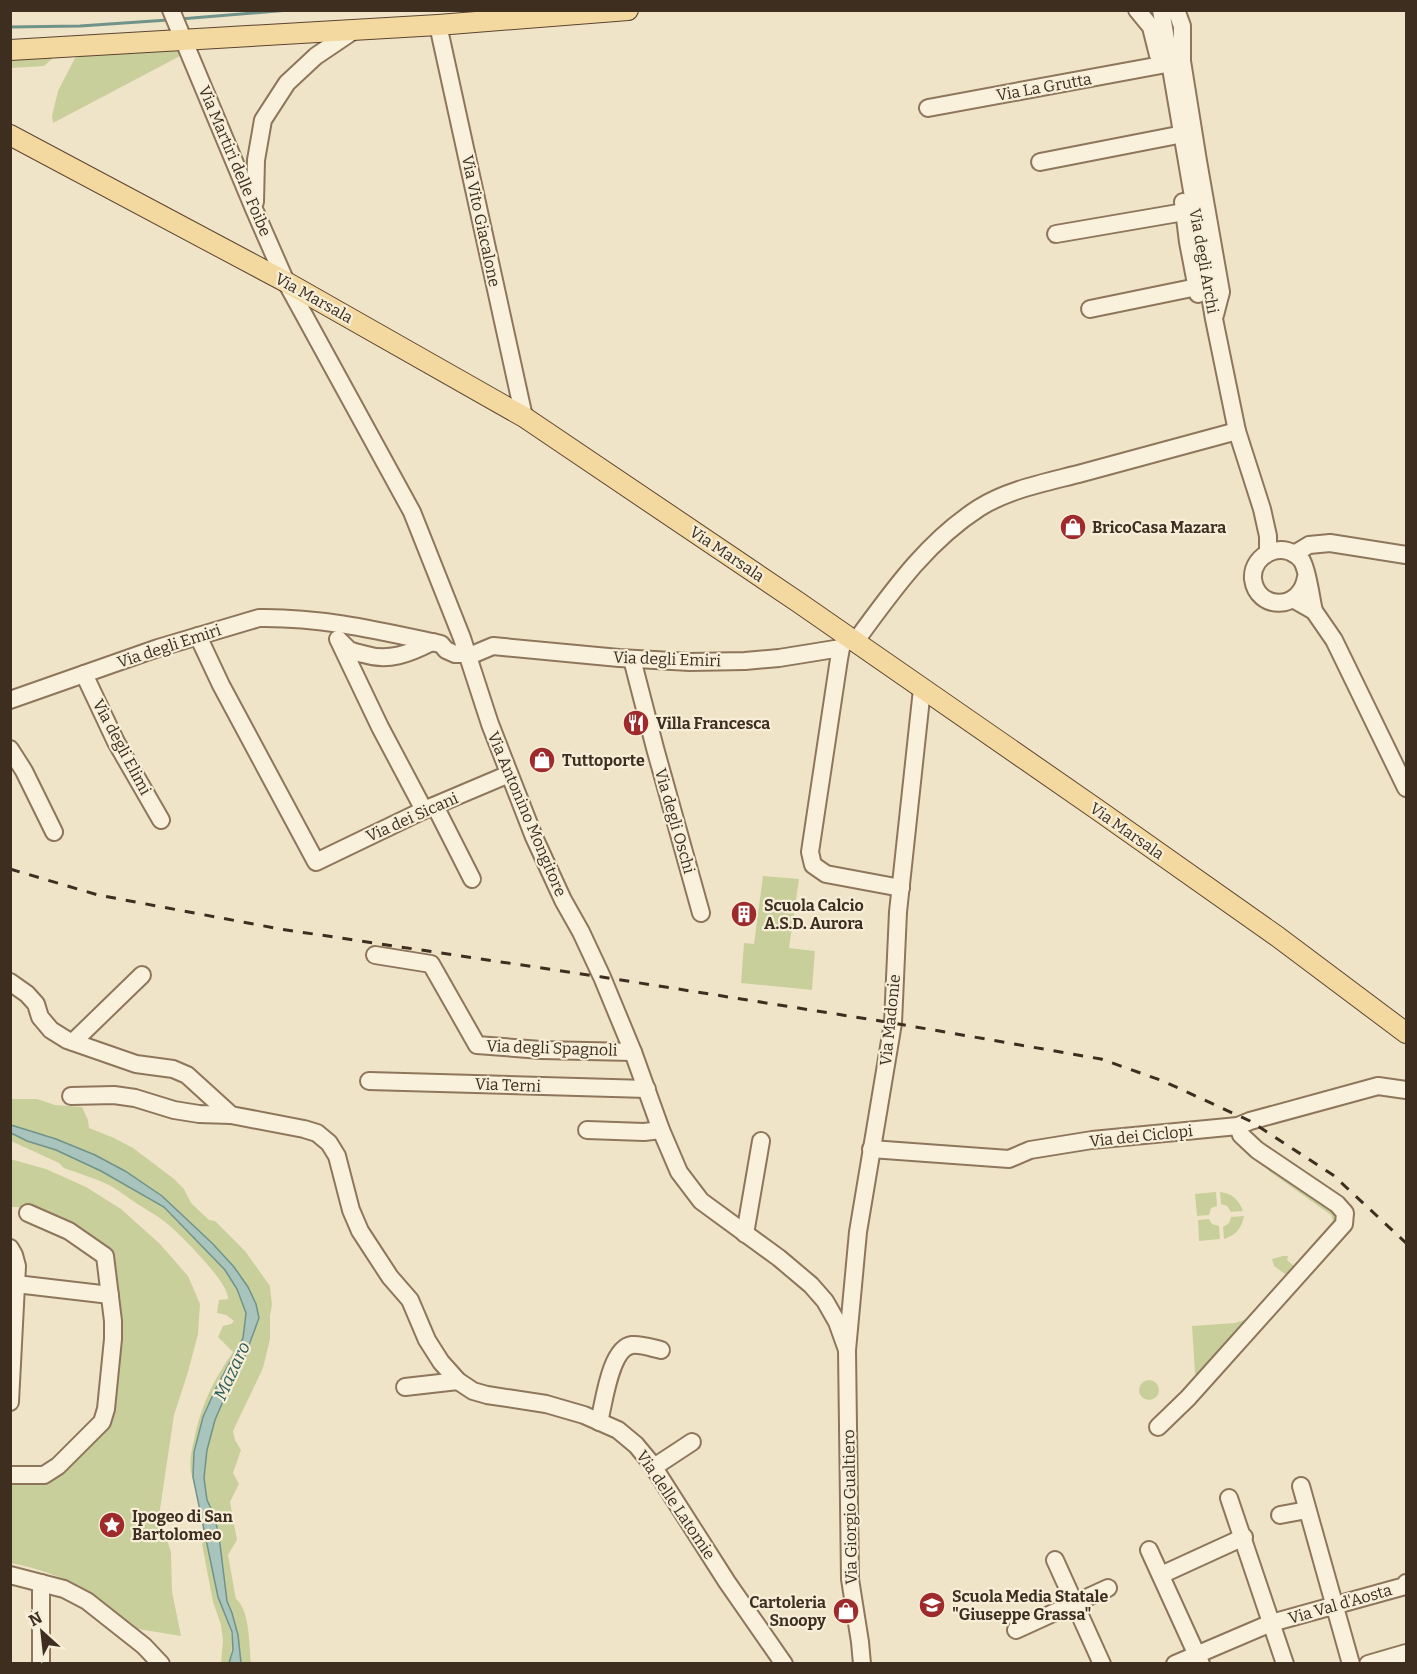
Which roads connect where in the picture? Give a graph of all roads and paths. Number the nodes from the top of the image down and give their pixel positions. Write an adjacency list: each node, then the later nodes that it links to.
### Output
1 (628, 10): 7 (main road)
2 (1137, 10): 9 (street)
3 (1160, 10): 9 (street); 23 (street, Via degli Archi)
4 (1173, 10): 8 (street)
5 (1190, 10): 8 (street)
6 (178, 25): 10 (main road); 11 (main road); 17 (street, Via Martiri delle Foibe)
7 (438, 25): 10 (main road); 24 (street, Via Vito Giacalone)
8 (1182, 26): 23 (street)
9 (1151, 27): 12 (street)
10 (357, 29): 17 (street)
11 (10, 50)
12 (1161, 65): 13 (street, Via La Grutta); 15 (street)
13 (928, 108)
14 (10, 135): 20 (main road, Via Marsala)
15 (1173, 136): 16 (street); 18 (street)
16 (1040, 162)
17 (254, 209): 20 (street, Via Martiri delle Foibe)
18 (1184, 212): 19 (street); 21 (street)
19 (1056, 234)
20 (286, 282): 24 (main road, Via Marsala); 36 (street, Via Antonino Mongitore)
21 (1197, 287): 22 (street); 23 (street)
22 (1090, 309)
23 (1214, 319): 25 (street, Via degli Archi)
24 (524, 417): 38 (main road, Via Marsala)
25 (1237, 431): 26 (street, Via degli Archi); 38 (street)
26 (1262, 509): 28 (street, Via degli Archi); 29 (street, Via degli Archi)
27 (1330, 543): 29 (street); 30 (street); 31 (street)
28 (1268, 553): 29 (street); 32 (street)
29 (1292, 553): 31 (street)
30 (1407, 555)
31 (1306, 576): 32 (street); 33 (street)
32 (1293, 599): 33 (street)
33 (1314, 611): 48 (street)
34 (333, 623): 35 (street, Via degli Emiri); 37 (street); 39 (street, Via degli Emiri)
35 (198, 636): 43 (street, Via degli Emiri); 49 (street, Via dei Sicani)
36 (462, 638): 39 (street, Via degli Emiri); 40 (street, Via degli Emiri); 41 (street, Via Antonino Mongitore)
37 (338, 639): 39 (street, Via degli Emiri); 49 (street)
38 (848, 642): 42 (street, Via degli Emiri); 44 (main road, Via Marsala); 53 (street)
39 (436, 643): 41 (street, Via degli Emiri)
40 (494, 646): 41 (street, Via degli Emiri); 42 (street, Via degli Emiri)
41 (468, 655): 47 (street, Via Antonino Mongitore)
42 (632, 659): 54 (street, Via degli Oschi)
43 (84, 674): 45 (street, Via degli Emiri); 50 (street, Via degli Elimi)
44 (922, 689): 53 (street, Via Madonie); 58 (main road, Via Marsala)
45 (10, 700)
46 (10, 749): 51 (street)
47 (509, 774): 49 (street, Via dei Sicani); 60 (street, Via Antonino Mongitore)
48 (1407, 788)
49 (430, 808): 52 (street)
50 (161, 820)
51 (54, 832)
52 (472, 879)
53 (901, 888): 70 (street, Via Madonie)
54 (701, 913)
55 (375, 955): 60 (street, Via degli Spagnoli)
56 (142, 975): 59 (street)
57 (10, 982): 59 (street)
58 (1407, 1033)
59 (73, 1042): 65 (street)
60 (633, 1052): 62 (street, Via Antonino Mongitore)
61 (369, 1081): 62 (street, Via Terni)
62 (647, 1089): 68 (street, Via Antonino Mongitore)
63 (1407, 1090): 66 (street, Via dei Ciclopi)
64 (71, 1096): 65 (street, Via delle Latomie)
65 (231, 1115): 78 (street, Via delle Latomie)
66 (1238, 1126): 70 (street, Via dei Ciclopi); 82 (street)
67 (587, 1130): 68 (street)
68 (661, 1130): 72 (street, Via Antonino Mongitore)
69 (760, 1141): 72 (street)
70 (871, 1149): 77 (street, Via Madonie)
71 (27, 1213): 75 (street)
72 (745, 1234): 77 (street, Via Antonino Mongitore)
73 (10, 1248): 74 (street)
74 (16, 1284): 75 (street); 80 (street)
75 (110, 1295): 85 (street)
76 (661, 1350): 81 (street)
77 (847, 1350): 107 (street, Via Giorgio Gualtiero)
78 (458, 1381): 79 (street); 81 (street, Via delle Latomie)
79 (405, 1387)
80 (10, 1402)
81 (599, 1422): 84 (street, Via delle Latomie)
82 (1158, 1427)
83 (692, 1442): 84 (street)
84 (654, 1467): 106 (street, Via delle Latomie)
85 (10, 1475)
86 (1301, 1486): 88 (street)
87 (1229, 1498): 90 (street)
88 (1307, 1510): 89 (street); 99 (street)
89 (1280, 1515)
90 (1244, 1538): 94 (street); 100 (street)
91 (1149, 1550): 94 (street)
92 (1055, 1560): 98 (street)
93 (10, 1575): 96 (street)
94 (1161, 1575): 103 (street)
95 (1407, 1582): 99 (street, Via Val d'Aosta)
96 (41, 1583): 104 (street); 105 (street)
97 (1108, 1588): 98 (street)
98 (1075, 1604): 101 (street); 108 (street)
99 (1334, 1606): 100 (street, Via Val d'Aosta); 111 (street)
100 (1271, 1623): 103 (street, Via Val d'Aosta); 110 (street)
101 (1016, 1630)
102 (1407, 1653): 112 (street)
103 (1199, 1659): 109 (street, Via Val d'Aosta)
104 (41, 1664)
105 (161, 1664)
106 (784, 1664)
107 (862, 1664)
108 (1102, 1664)
109 (1175, 1664)
110 (1286, 1664)
111 (1351, 1664)
112 (1368, 1664)

